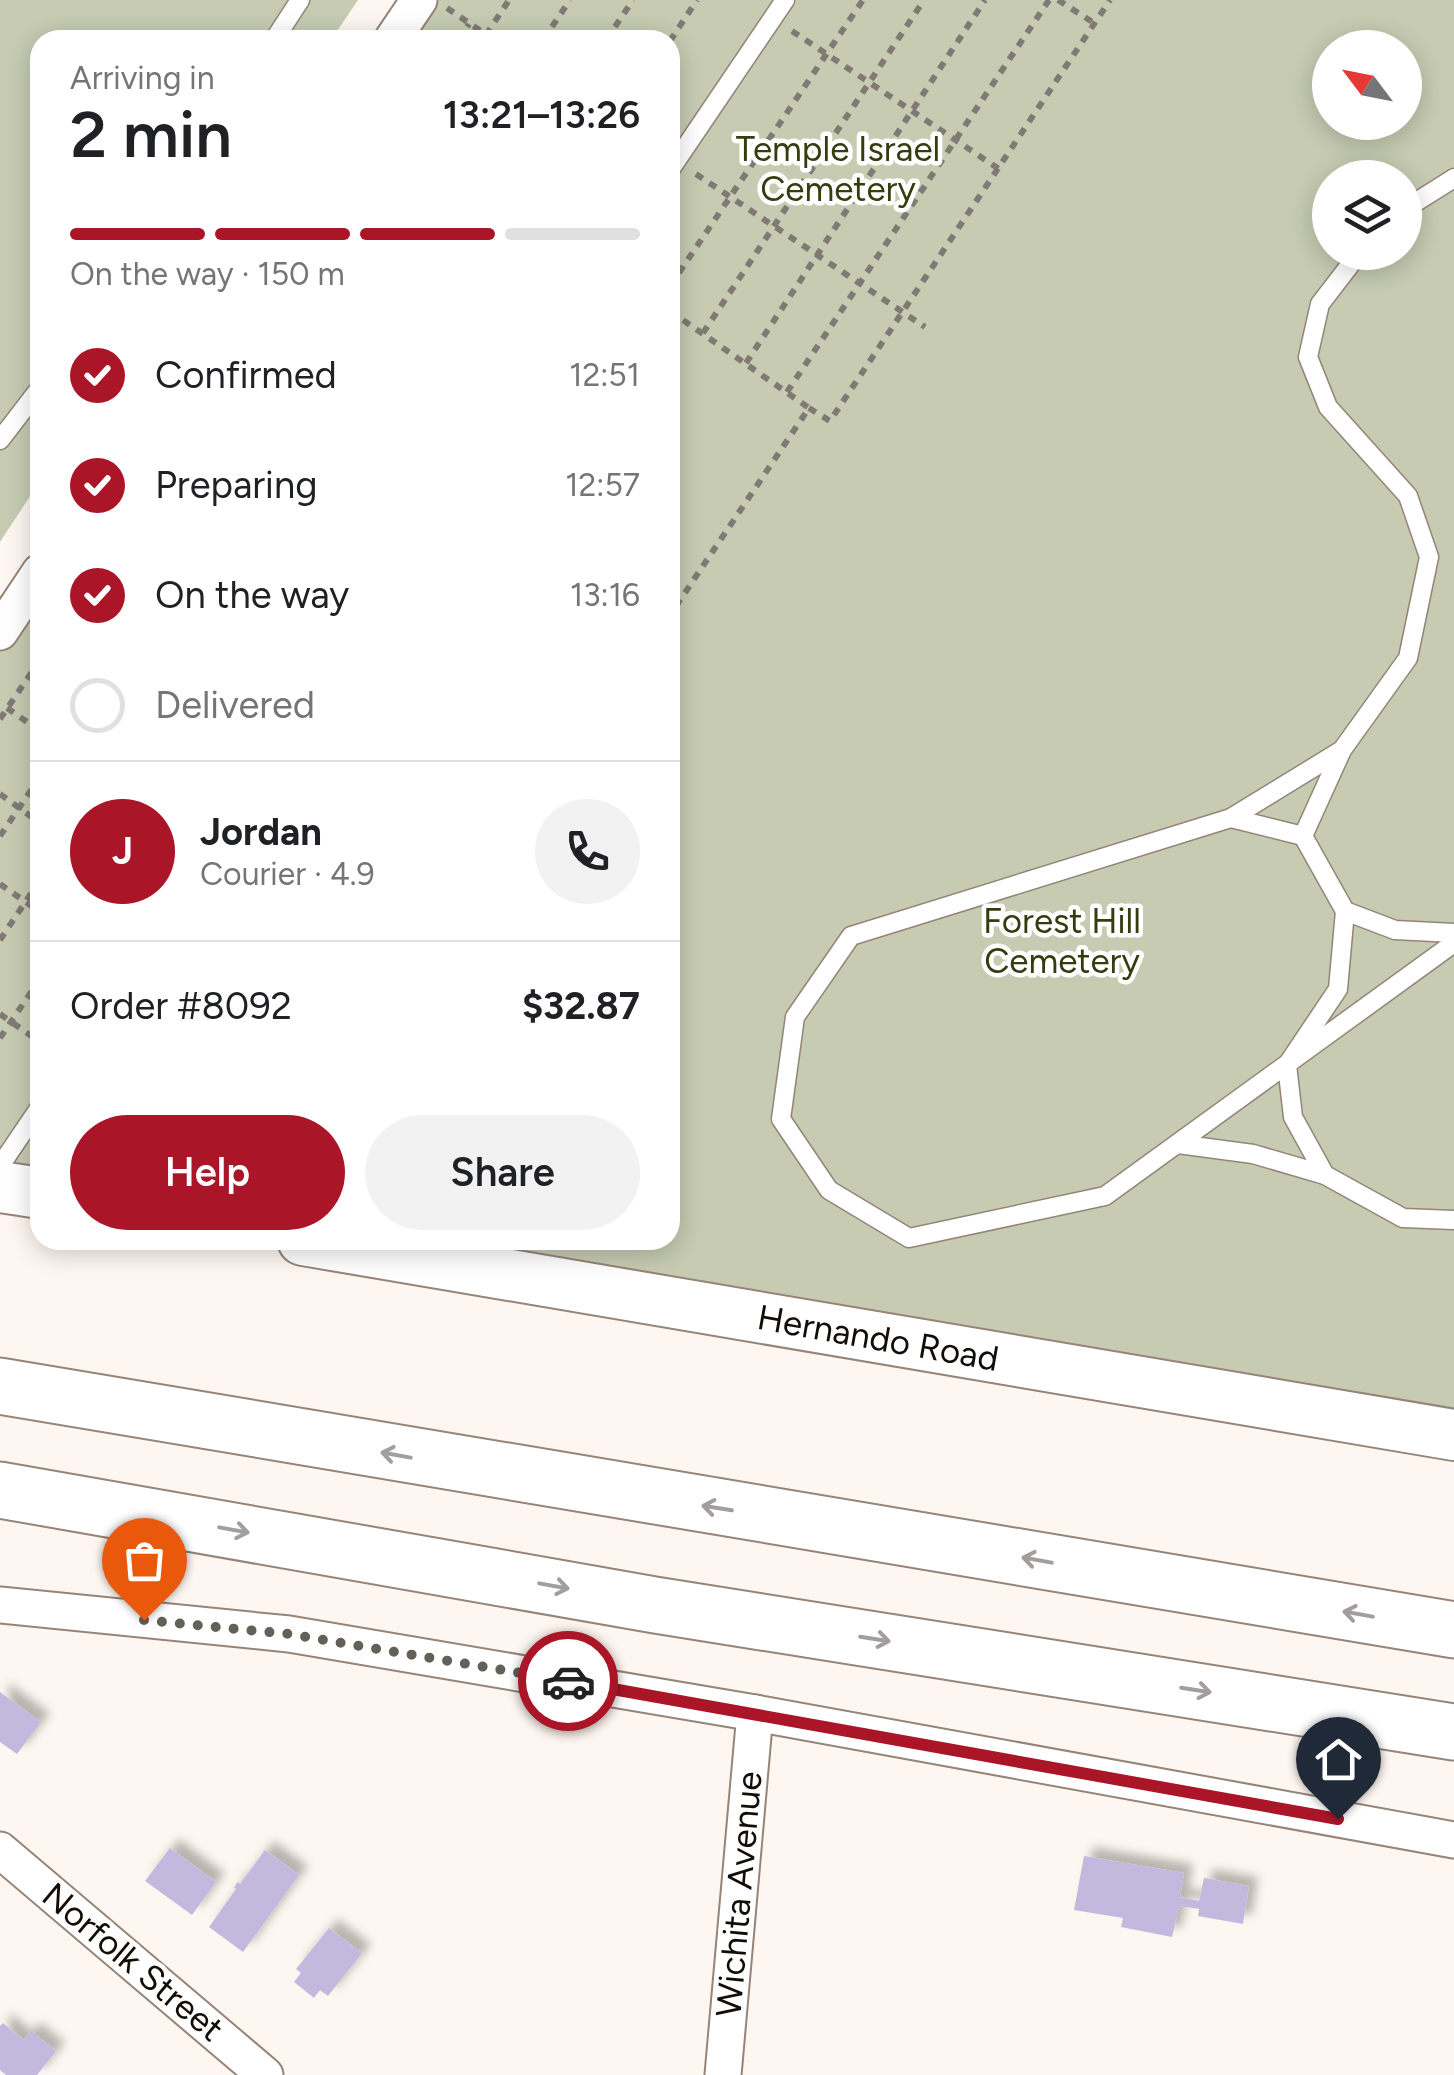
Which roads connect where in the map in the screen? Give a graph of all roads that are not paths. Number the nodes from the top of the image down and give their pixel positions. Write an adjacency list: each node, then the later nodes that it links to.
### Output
1 (300, 0): 4 (lane)
2 (419, 0): 5 (street)
3 (784, 0): 6 (lane)
4 (280, 30)
5 (399, 30)
6 (680, 155)
7 (1454, 178): 8 (lane)
8 (1422, 198)
9 (1346, 270): 14 (lane)
10 (30, 401): 11 (lane)
11 (0, 440)
12 (30, 587): 13 (street)
13 (0, 632)
14 (1342, 750): 15 (lane); 16 (lane)
15 (1231, 818): 16 (lane); 22 (lane)
16 (1303, 836): 17 (lane)
17 (1345, 910): 18 (lane); 20 (lane)
18 (1454, 932)
19 (1454, 943): 20 (lane)
20 (1287, 1065): 22 (lane); 24 (lane)
21 (30, 1121): 23 (lane)
22 (1178, 1144): 24 (lane)
23 (0, 1166)
24 (1325, 1175): 27 (lane)
25 (0, 1187): 26 (street)
26 (30, 1192)
27 (1454, 1220)
28 (362, 1250): 30 (street, Hernando Road)
29 (0, 1386): 33 (highway, one-way to 29)
30 (1454, 1435)
31 (0, 1490): 35 (highway, one-way to 35)
32 (0, 1605): 34 (street)
33 (1454, 1630)
34 (755, 1713): 36 (street); 39 (street, Wichita Avenue)
35 (1454, 1732)
36 (1454, 1840)
37 (0, 1850): 38 (street, Norfolk Street)
38 (265, 2075)
39 (723, 2075)

